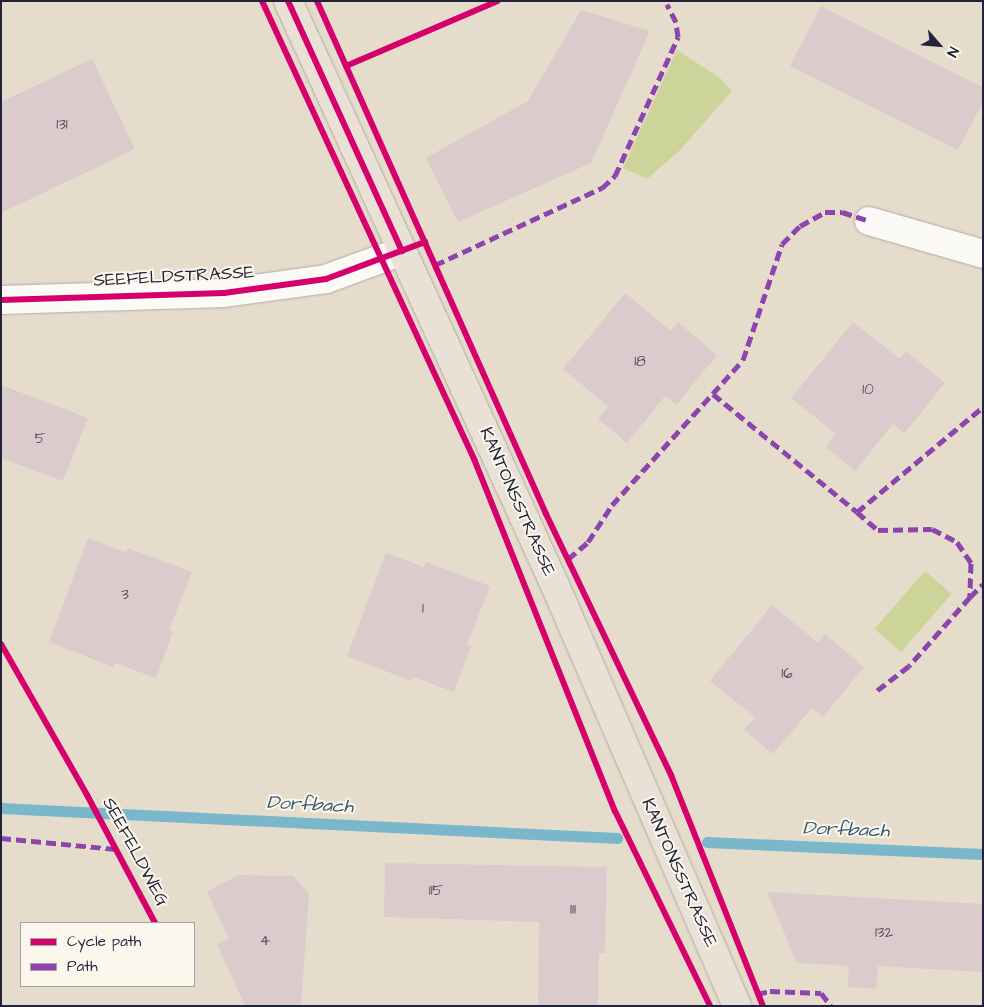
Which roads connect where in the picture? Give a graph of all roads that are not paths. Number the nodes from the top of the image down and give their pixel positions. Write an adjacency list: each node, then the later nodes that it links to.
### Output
1 (288, 1): 3 (main road, KANTONSSTRASSE)
2 (869, 222): 4 (street)
3 (402, 251): 5 (street, SEEFELDSTRASSE); 6 (main road, KANTONSSTRASSE)
4 (983, 254)
5 (1, 300)
6 (737, 1006)

